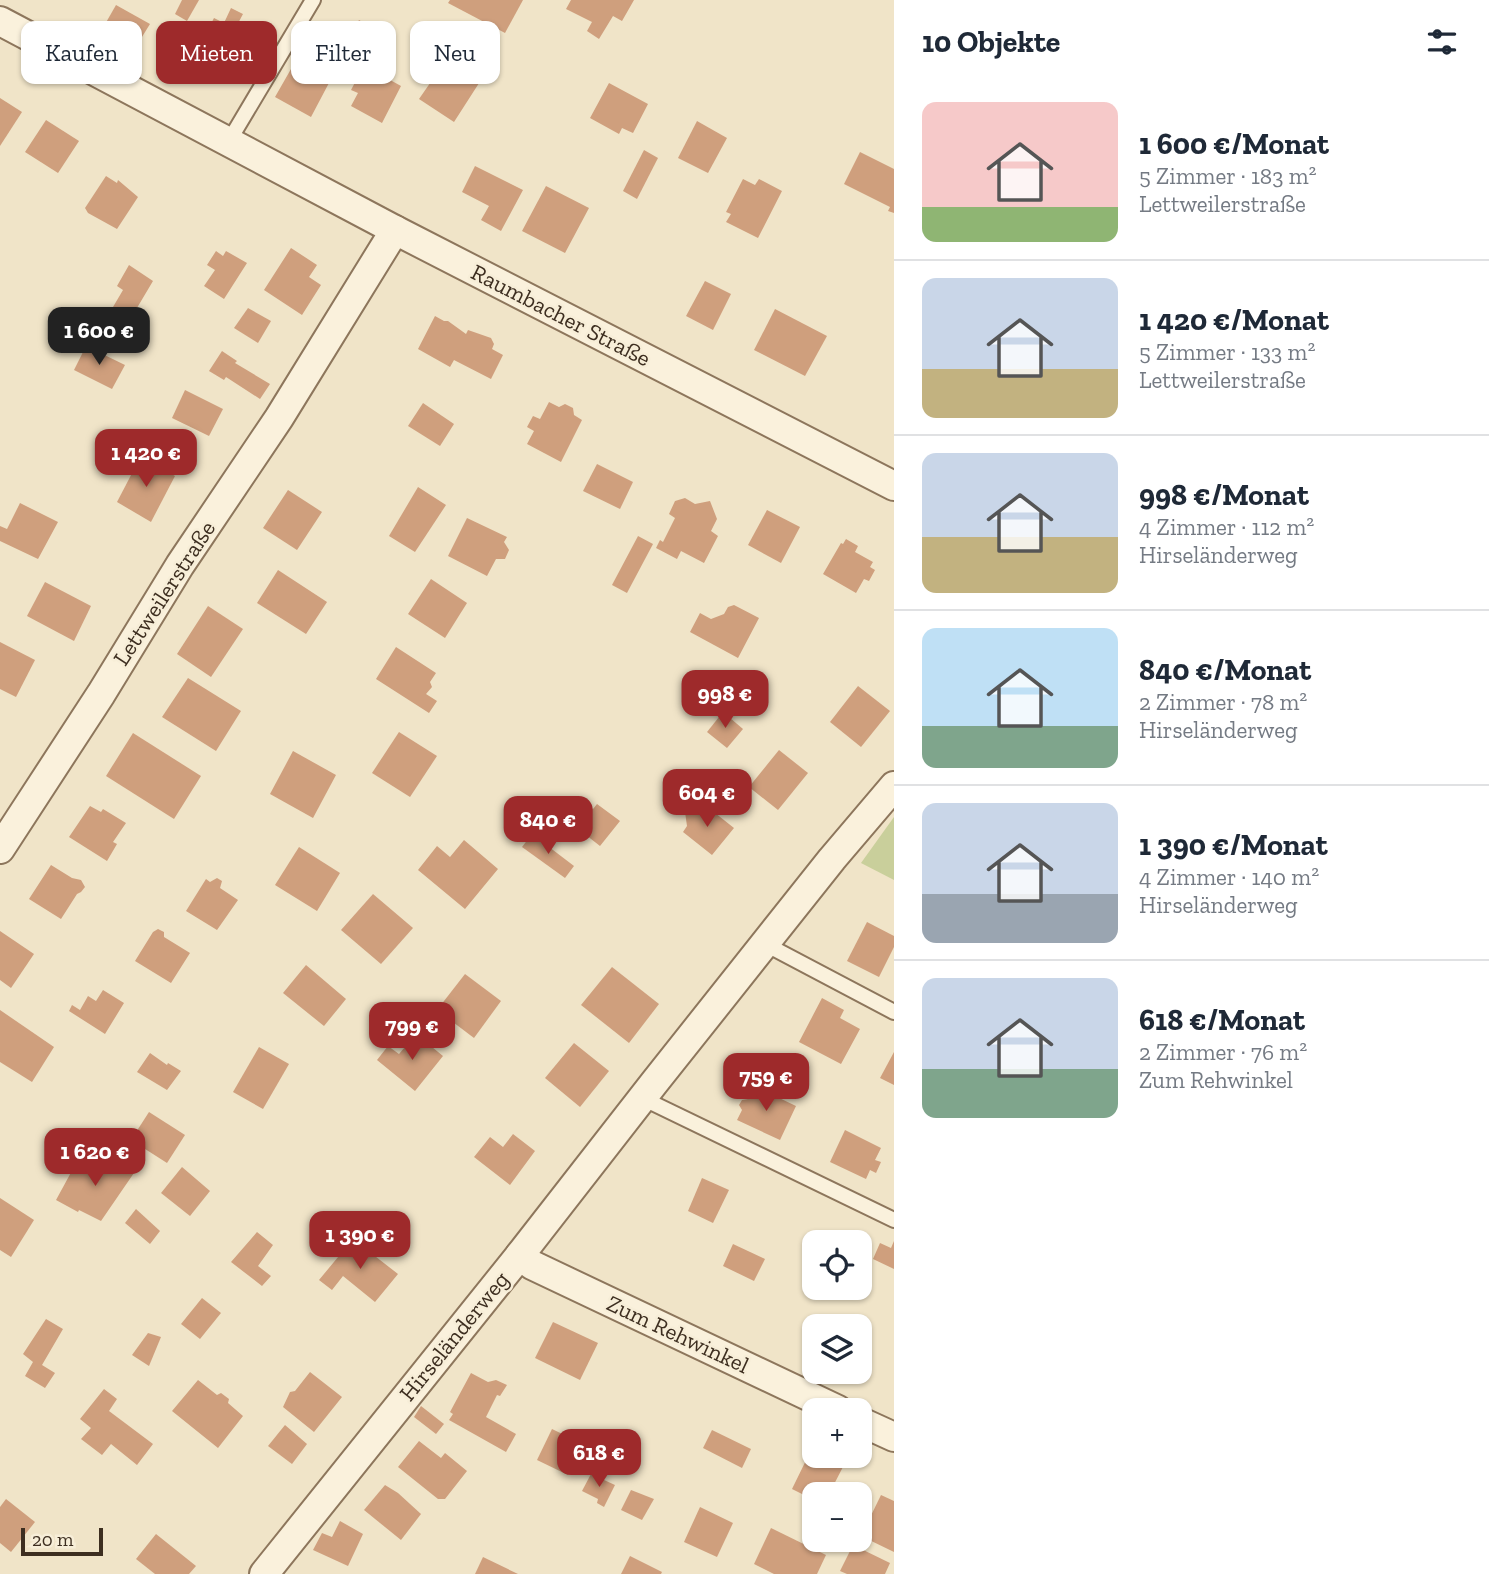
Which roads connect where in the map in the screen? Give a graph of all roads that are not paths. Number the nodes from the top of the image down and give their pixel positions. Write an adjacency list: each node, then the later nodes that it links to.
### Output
1 (313, 0): 3 (lane)
2 (0, 21): 3 (street, Raumbacher Straße)
3 (229, 141): 4 (street, Raumbacher Straße)
4 (395, 230): 5 (street, Raumbacher Straße); 7 (street, Lettweilerstraße)
5 (894, 486)
6 (894, 786): 8 (street, Hirseländerweg)
7 (0, 849)
8 (765, 944): 9 (lane); 10 (street, Hirseländerweg)
9 (894, 1012)
10 (642, 1098): 11 (lane); 12 (street, Hirseländerweg)
11 (894, 1220)
12 (520, 1255): 13 (street, Zum Rehwinkel); 16 (street, Hirseländerweg)
13 (813, 1398)
14 (872, 1427): 15 (street)
15 (894, 1437)
16 (273, 1571)

